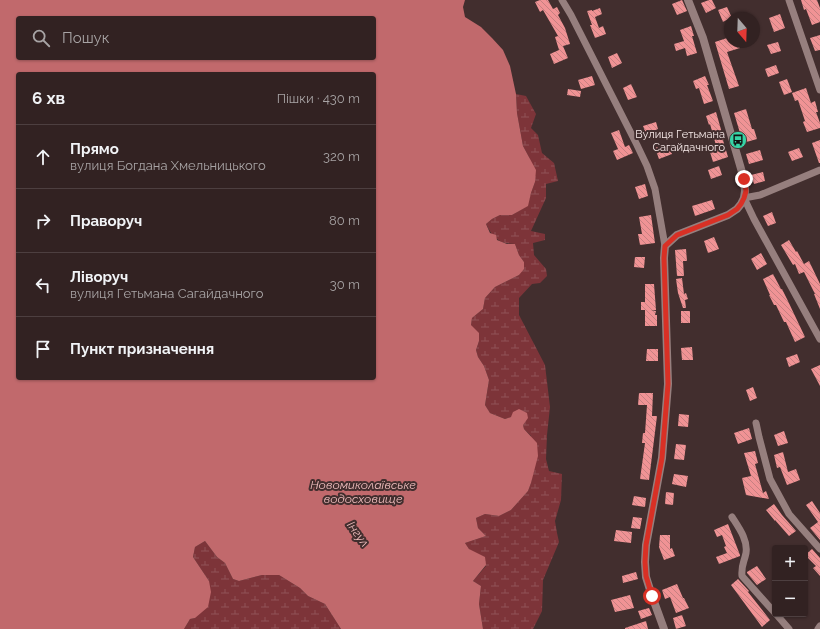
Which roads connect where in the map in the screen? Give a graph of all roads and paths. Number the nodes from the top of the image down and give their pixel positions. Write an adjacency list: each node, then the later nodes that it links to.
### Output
1 (562, 0): 7 (street)
2 (688, 0): 6 (street)
3 (789, 0): 4 (street)
4 (820, 90)
5 (820, 170): 6 (street)
6 (744, 198): 7 (street); 8 (street)
7 (665, 246): 15 (street)
8 (820, 339)
9 (756, 423): 11 (street)
10 (732, 517): 12 (street)
11 (820, 549)
12 (772, 611)
13 (778, 617): 16 (street)
14 (820, 626): 17 (street)
15 (664, 629)
16 (789, 629)
17 (818, 629)

